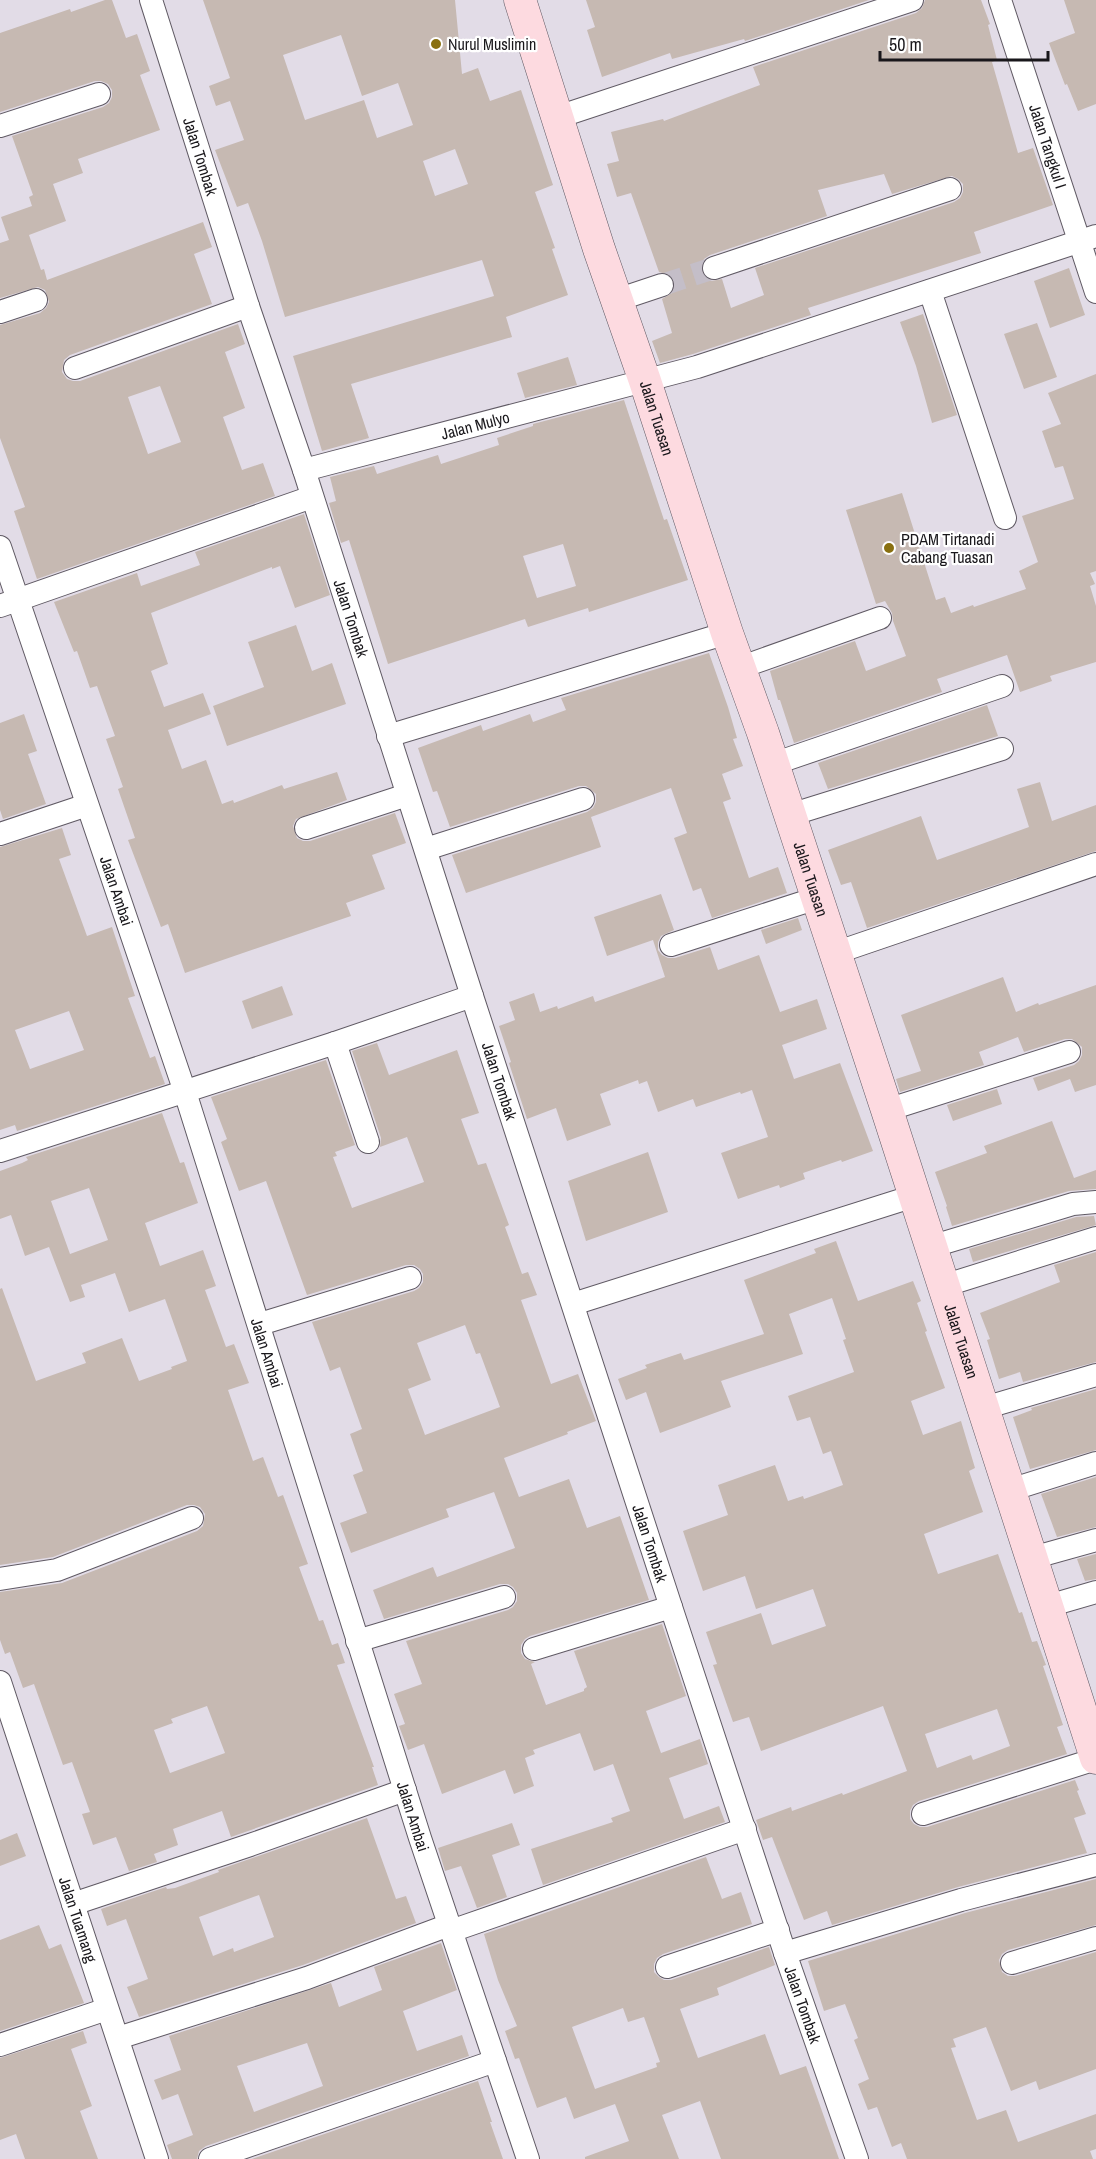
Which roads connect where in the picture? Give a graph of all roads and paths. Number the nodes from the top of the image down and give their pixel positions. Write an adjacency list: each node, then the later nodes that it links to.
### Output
1 (151, 0): 16 (street, Jalan Tombak)
2 (520, 0): 6 (street, Jalan Tuasan)
3 (912, 0): 6 (street)
4 (1000, 0): 9 (street, Jalan Tangkul I)
5 (99, 94): 7 (street)
6 (558, 117): 15 (street, Jalan Tuasan)
7 (0, 126)
8 (950, 189): 10 (street)
9 (1088, 240): 12 (street, Jalan Mulyo); 13 (street, Jalan Tangkul I)
10 (714, 268)
11 (662, 285): 15 (street)
12 (930, 291): 19 (street, Jalan Mulyo); 22 (street)
13 (1096, 292)
14 (36, 300): 17 (street)
15 (617, 300): 19 (street, Jalan Tuasan)
16 (248, 306): 18 (street); 20 (street, Jalan Tombak)
17 (0, 312)
18 (75, 368)
19 (645, 381): 20 (street, Jalan Mulyo); 26 (street, Jalan Tuasan)
20 (304, 470): 21 (street, Jalan Tombak)
21 (312, 497): 24 (street); 29 (street, Jalan Tombak)
22 (1005, 518)
23 (0, 547): 24 (street, Jalan Ambai)
24 (9, 602): 34 (street, Jalan Ambai)
25 (880, 618): 27 (street)
26 (727, 633): 27 (street, Jalan Tuasan); 29 (street)
27 (740, 668): 31 (street, Jalan Tuasan)
28 (1002, 686): 31 (street)
29 (388, 736): 32 (street, Jalan Tombak)
30 (1002, 749): 35 (street)
31 (773, 764): 35 (street, Jalan Tuasan)
32 (407, 795): 36 (street); 38 (street, Jalan Tombak)
33 (583, 799): 38 (street)
34 (87, 805): 37 (street); 46 (street, Jalan Ambai)
35 (790, 815): 40 (street, Jalan Tuasan)
36 (306, 828)
37 (0, 834)
38 (426, 849): 43 (street, Jalan Tombak)
39 (1096, 864): 42 (street)
40 (817, 898): 41 (street); 42 (street, Jalan Tuasan)
41 (671, 945)
42 (835, 953): 47 (street, Jalan Tuasan)
43 (472, 996): 44 (street); 56 (street, Jalan Tombak)
44 (335, 1043): 46 (street); 48 (street)
45 (1069, 1052): 47 (street)
46 (185, 1092): 49 (street); 57 (street, Jalan Ambai)
47 (888, 1110): 50 (street, Jalan Tuasan)
48 (368, 1142)
49 (0, 1151)
50 (914, 1196): 53 (street, Jalan Tuasan); 56 (street)
51 (1096, 1202): 53 (street)
52 (1096, 1238): 55 (street)
53 (930, 1247): 55 (street, Jalan Tuasan)
54 (410, 1278): 57 (street)
55 (943, 1286): 59 (street, Jalan Tuasan)
56 (573, 1304): 69 (street, Jalan Tombak)
57 (260, 1324): 70 (street, Jalan Ambai)
58 (1096, 1374): 59 (street)
59 (984, 1408): 61 (street, Jalan Tuasan)
60 (1096, 1463): 61 (street)
61 (1010, 1490): 64 (street, Jalan Tuasan)
62 (192, 1518): 65 (street)
63 (1096, 1540): 64 (street)
64 (1032, 1558): 68 (street, Jalan Tuasan)
65 (0, 1579)
66 (1096, 1592): 68 (street)
67 (504, 1597): 70 (street)
68 (1047, 1606): 73 (street, Jalan Tuasan)
69 (671, 1607): 71 (street); 77 (street, Jalan Tombak)
70 (357, 1641): 75 (street, Jalan Ambai)
71 (534, 1649)
72 (0, 1682): 79 (street, Jalan Tuamang)
73 (1090, 1719): 74 (street, Jalan Tuasan)
74 (1096, 1759): 76 (street)
75 (405, 1790): 79 (street); 80 (street, Jalan Ambai)
76 (923, 1814)
77 (745, 1829): 80 (street); 81 (street, Jalan Tombak)
78 (1096, 1865): 83 (street)
79 (73, 1904): 86 (street, Jalan Tuamang)
80 (450, 1928): 87 (street); 89 (street, Jalan Ambai)
81 (778, 1930): 83 (street, Jalan Tombak); 85 (street)
82 (1096, 1938): 84 (street)
83 (785, 1953): 93 (street, Jalan Tombak)
84 (1012, 1963)
85 (667, 1966)
86 (107, 2009): 87 (street, Jalan Tuamang); 88 (street)
87 (118, 2038): 90 (street, Jalan Tuamang)
88 (0, 2045)
89 (495, 2061): 91 (street); 92 (street, Jalan Ambai)
90 (157, 2159)
91 (210, 2159)
92 (528, 2159)
93 (857, 2159)

